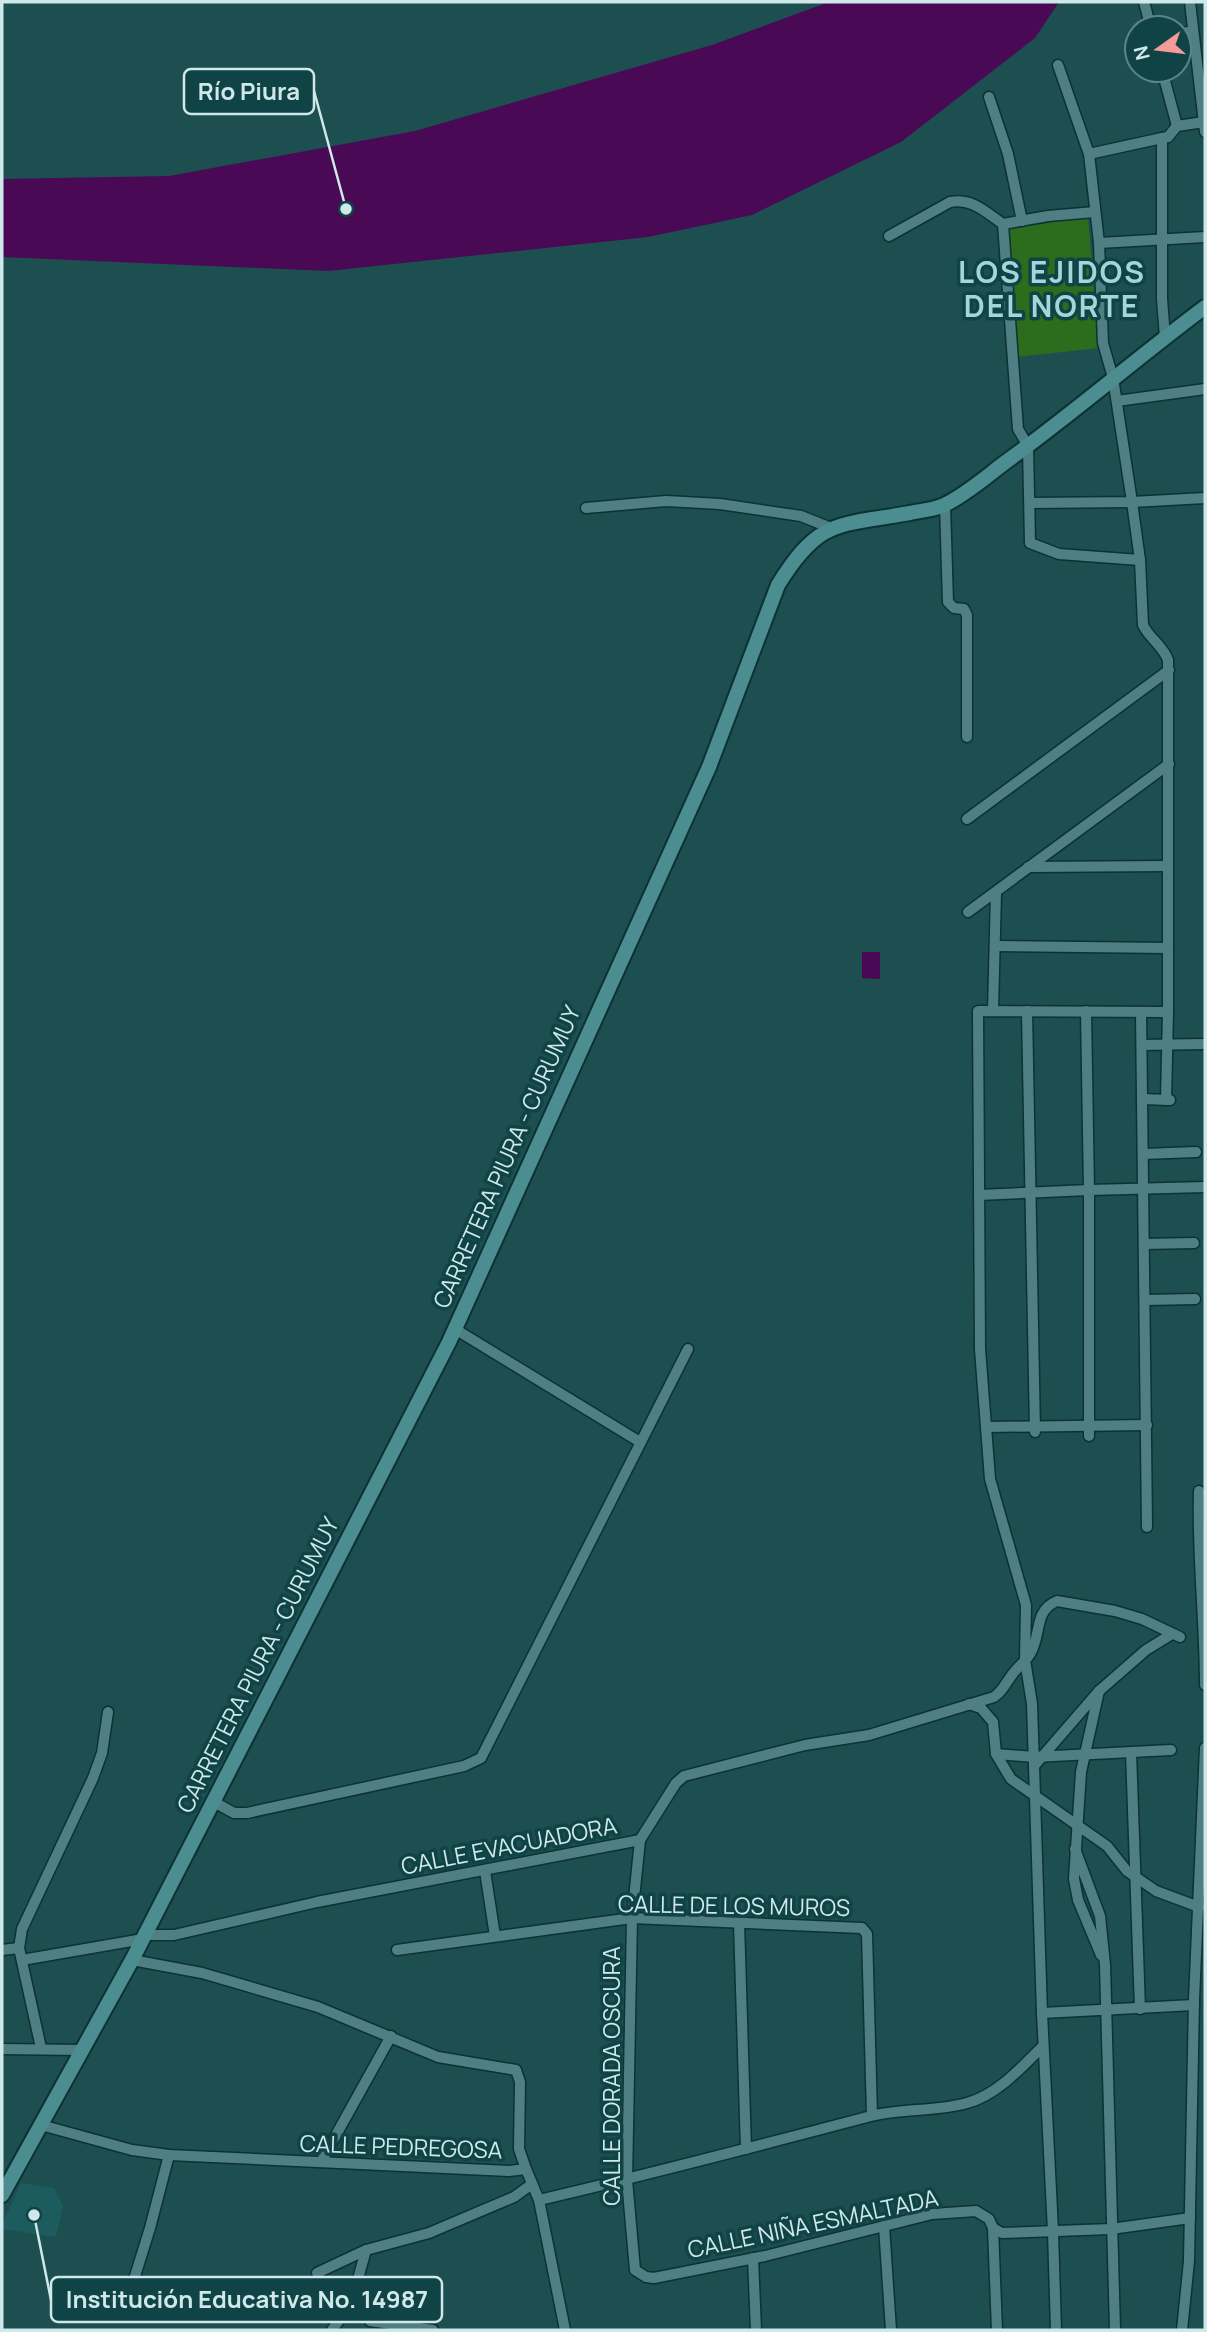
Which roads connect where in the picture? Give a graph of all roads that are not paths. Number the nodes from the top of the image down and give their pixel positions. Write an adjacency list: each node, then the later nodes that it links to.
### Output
1 (1193, 31): 6 (street)
2 (1058, 65): 8 (street)
3 (1166, 84): 5 (street)
4 (989, 97): 10 (street)
5 (1177, 126): 6 (street); 7 (street)
6 (1205, 127)
7 (1162, 138): 8 (street); 14 (street)
8 (1089, 154): 9 (street)
9 (1096, 212): 10 (street); 15 (street)
10 (1022, 221): 11 (street)
11 (1003, 224): 12 (street); 21 (street)
12 (889, 236)
13 (1205, 237): 14 (street)
14 (1163, 239): 15 (street); 17 (street)
15 (1099, 243): 18 (street)
16 (1205, 307): 17 (main road, CARRETERA PIURA - CURUMUY)
17 (1165, 337): 18 (main road, CARRETERA PIURA - CURUMUY)
18 (1113, 378): 20 (street); 21 (main road, CARRETERA PIURA - CURUMUY)
19 (1205, 389): 20 (street)
20 (1117, 401): 23 (street)
21 (1028, 446): 24 (street); 25 (main road, CARRETERA PIURA - CURUMUY)
22 (1205, 498): 23 (street)
23 (1132, 502): 24 (street); 28 (street)
24 (1030, 503): 28 (street)
25 (945, 505): 27 (main road, CARRETERA PIURA - CURUMUY); 30 (street)
26 (586, 508): 27 (street)
27 (831, 528): 59 (main road, CARRETERA PIURA - CURUMUY)
28 (1140, 560): 29 (street)
29 (1169, 670): 31 (street); 32 (street)
30 (967, 737)
31 (1169, 765): 33 (street); 34 (street)
32 (967, 820)
33 (1167, 866): 34 (street); 38 (street)
34 (1028, 867): 35 (street)
35 (996, 892): 36 (street); 37 (street)
36 (968, 912)
37 (995, 946): 38 (street); 39 (street)
38 (1168, 948): 43 (street)
39 (993, 1011): 40 (street); 54 (street)
40 (1027, 1011): 41 (street); 53 (street)
41 (1086, 1012): 42 (street); 52 (street)
42 (1141, 1012): 43 (street); 45 (street)
43 (1168, 1012): 46 (street)
44 (1203, 1044): 46 (street)
45 (1142, 1045): 46 (street); 47 (street)
46 (1166, 1045): 47 (street)
47 (1142, 1099): 49 (street)
48 (1196, 1152): 49 (street)
49 (1143, 1154): 51 (street)
50 (1205, 1186): 51 (street)
51 (1144, 1188): 52 (street); 56 (street)
52 (1089, 1190): 53 (street); 64 (street)
53 (1031, 1192): 54 (street); 63 (street)
54 (979, 1195): 62 (street)
55 (1194, 1243): 56 (street)
56 (1144, 1244): 58 (street)
57 (1195, 1299): 58 (street)
58 (1145, 1300): 61 (street)
59 (455, 1329): 65 (street); 84 (main road, CARRETERA PIURA - CURUMUY)
60 (688, 1349): 65 (street)
61 (1147, 1425): 64 (street); 68 (street)
62 (986, 1427): 63 (street); 71 (street)
63 (1035, 1429): 64 (street)
64 (1089, 1431)
65 (640, 1443): 84 (street)
66 (1199, 1491): 67 (street)
67 (1202, 1518): 69 (street)
68 (1147, 1527)
69 (1202, 1580): 70 (street)
70 (1205, 1648): 72 (street)
71 (1026, 1660): 73 (street); 74 (street, CALLE EVACUADORA); 81 (street)
72 (1205, 1685)
73 (1099, 1691): 80 (street); 81 (street)
74 (968, 1704): 79 (street); 86 (street, CALLE EVACUADORA)
75 (108, 1712): 95 (street)
76 (1205, 1748): 83 (street)
77 (1171, 1750): 78 (street)
78 (1131, 1752): 80 (street); 89 (street)
79 (996, 1754): 81 (street); 82 (street)
80 (1085, 1755): 81 (street); 85 (street)
81 (1037, 1760): 82 (street)
82 (1035, 1795): 85 (street); 104 (street)
83 (1205, 1799): 87 (street)
84 (214, 1802): 94 (main road, CARRETERA PIURA - CURUMUY)
85 (1077, 1824): 89 (street); 103 (street)
86 (640, 1840): 88 (street, CALLE EVACUADORA); 91 (street, CALLE DORADA OSCURA)
87 (1203, 1866): 90 (street)
88 (485, 1871): 93 (street); 94 (street, CALLE EVACUADORA)
89 (1135, 1877): 90 (street); 102 (street)
90 (1199, 1906): 101 (street)
91 (632, 1919): 92 (street, CALLE DE LOS MUROS); 93 (street, CALLE DE LOS MUROS); 117 (street, CALLE DORADA OSCURA)
92 (739, 1923): 110 (street, CALLE DE LOS MUROS); 112 (street)
93 (495, 1936): 97 (street, CALLE DE LOS MUROS)
94 (144, 1937): 98 (street, CALLE EVACUADORA); 99 (main road, CARRETERA PIURA - CURUMUY)
95 (19, 1948): 96 (street); 98 (street)
96 (2, 1950)
97 (397, 1950)
98 (22, 1960): 107 (street)
99 (132, 1960): 105 (street); 109 (main road, CARRETERA PIURA - CURUMUY)
100 (1205, 1996): 101 (street)
101 (1194, 2002): 102 (street); 121 (street)
102 (1140, 2009): 103 (street)
103 (1105, 2010): 104 (street); 124 (street)
104 (1042, 2013): 106 (street)
105 (391, 2036): 114 (street); 115 (street)
106 (1043, 2046): 110 (street); 125 (street)
107 (41, 2048): 108 (street); 109 (street)
108 (2, 2049)
109 (82, 2050): 111 (main road, CARRETERA PIURA - CURUMUY)
110 (872, 2115): 112 (street)
111 (41, 2125): 113 (street, CALLE PEDREGOSA); 116 (main road, CARRETERA PIURA - CURUMUY)
112 (746, 2149): 117 (street)
113 (169, 2155): 114 (street, CALLE PEDREGOSA); 130 (street)
114 (321, 2162): 115 (street, CALLE PEDREGOSA)
115 (526, 2169): 118 (street, CALLE PEDREGOSA)
116 (7, 2173): 119 (main road, CARRETERA PIURA - CURUMUY)
117 (628, 2180): 120 (street); 128 (street, CALLE DORADA OSCURA)
118 (532, 2184): 120 (street, CALLE PEDREGOSA); 126 (street)
119 (2, 2195)
120 (539, 2200): 134 (street, CALLE PEDREGOSA)
121 (1189, 2218): 124 (street); 140 (street)
122 (884, 2226): 123 (street, CALLE NIÑA ESMALTADA); 127 (street, CALLE NIÑA ESMALTADA); 136 (street)
123 (993, 2228): 125 (street); 137 (street)
124 (1111, 2229): 125 (street); 139 (street)
125 (1053, 2231): 138 (street)
126 (366, 2250): 129 (street); 132 (street)
127 (753, 2259): 128 (street, CALLE NIÑA ESMALTADA); 135 (street)
128 (635, 2270)
129 (317, 2273)
130 (193, 2301)
131 (370, 2321): 133 (street)
132 (332, 2330)
133 (433, 2330)
134 (565, 2330)
135 (756, 2330)
136 (891, 2330)
137 (997, 2330)
138 (1056, 2330)
139 (1115, 2330)
140 (1182, 2330)

